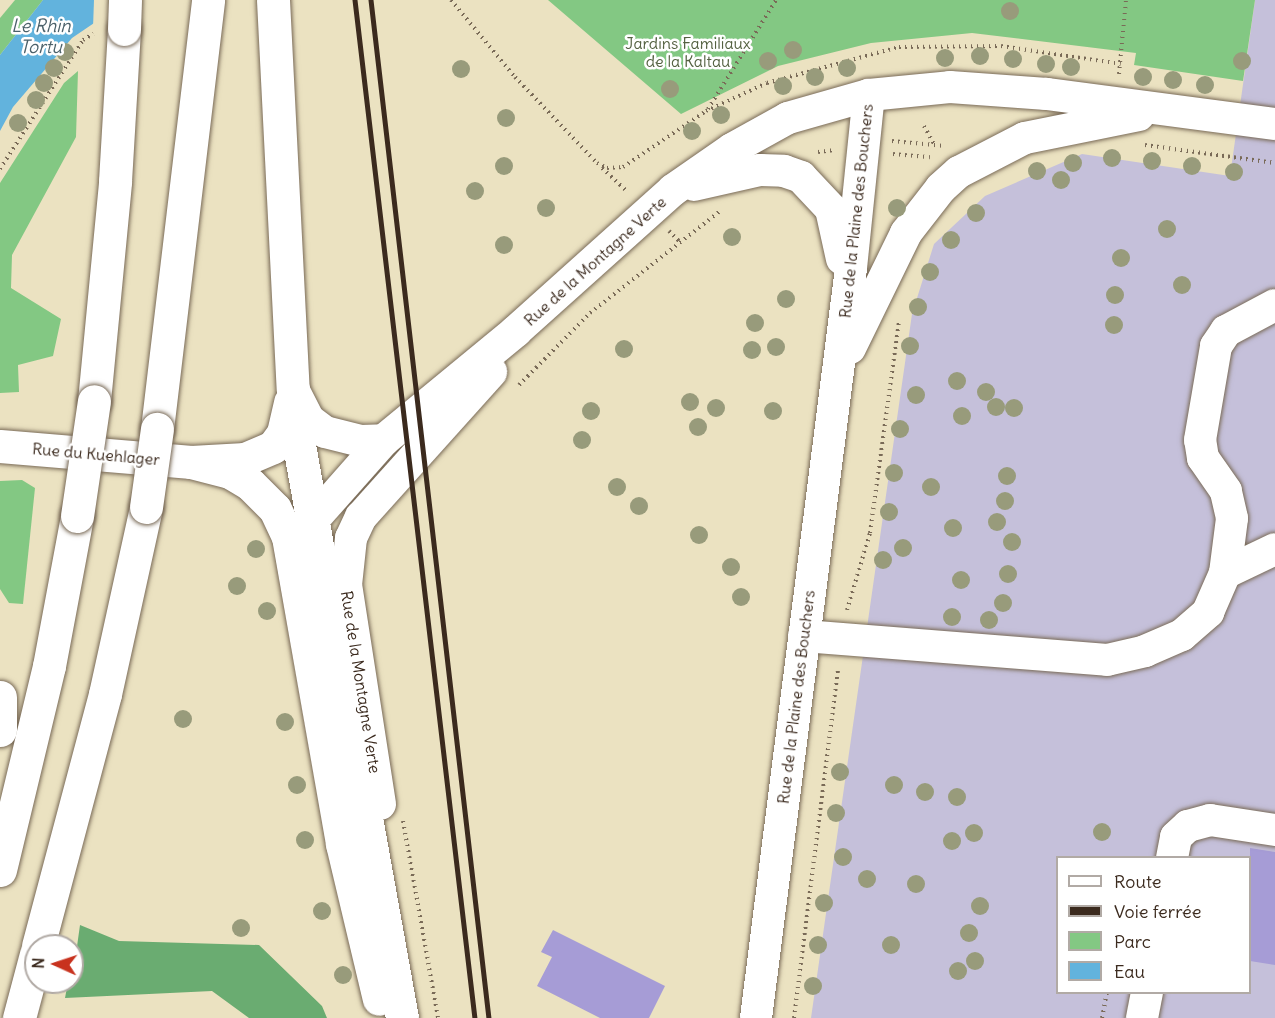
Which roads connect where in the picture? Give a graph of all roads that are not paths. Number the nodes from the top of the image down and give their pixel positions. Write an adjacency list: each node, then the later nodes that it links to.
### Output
1 (208, 0): 27 (main road, bridge)
2 (273, 0): 11 (main road)
3 (117, 19): 24 (main road, bridge)
4 (869, 95): 5 (street, Rue de la Plaine des Bouchers); 7 (street, Rue de la Montagne Verte); 10 (street, Rue de la Plaine des Bouchers)
5 (1168, 110): 6 (street, Rue de la Plaine des Bouchers); 10 (street, Rue de la Plaine des Bouchers)
6 (1275, 124)
7 (673, 190): 9 (street, Rue de la Montagne Verte); 10 (street, Rue de la Montagne Verte)
8 (1275, 305): 17 (street)
9 (516, 331): 12 (street, Rue de la Montagne Verte); 33 (street, Rue de la Montagne Verte)
10 (837, 376): 19 (street, Rue de la Plaine des Bouchers)
11 (292, 389): 12 (street); 14 (main road, Rue du Kuehlager); 15 (main road)
12 (384, 440): 15 (street, Rue de la Montagne Verte)
13 (0, 446): 14 (main road, Rue du Kuehlager)
14 (191, 462): 18 (main road, Rue du Kuehlager)
15 (314, 519): 18 (street, Rue de la Montagne Verte); 32 (main road)
16 (1275, 549): 17 (street)
17 (1225, 573): 19 (street)
18 (296, 576): 31 (main road, Rue de la Montagne Verte)
19 (804, 636): 34 (street, Rue de la Plaine des Bouchers)
20 (0, 697): 21 (main road)
21 (0, 730)
22 (0, 778): 24 (main road)
23 (1275, 830): 25 (street)
24 (9, 834): 26 (main road)
25 (1172, 856)
26 (0, 870)
27 (41, 934)
28 (26, 994): 30 (main road)
29 (1147, 994): 35 (street)
30 (21, 1013)
31 (385, 1018)
32 (402, 1018)
33 (414, 1018)
34 (756, 1018)
35 (1142, 1018)

